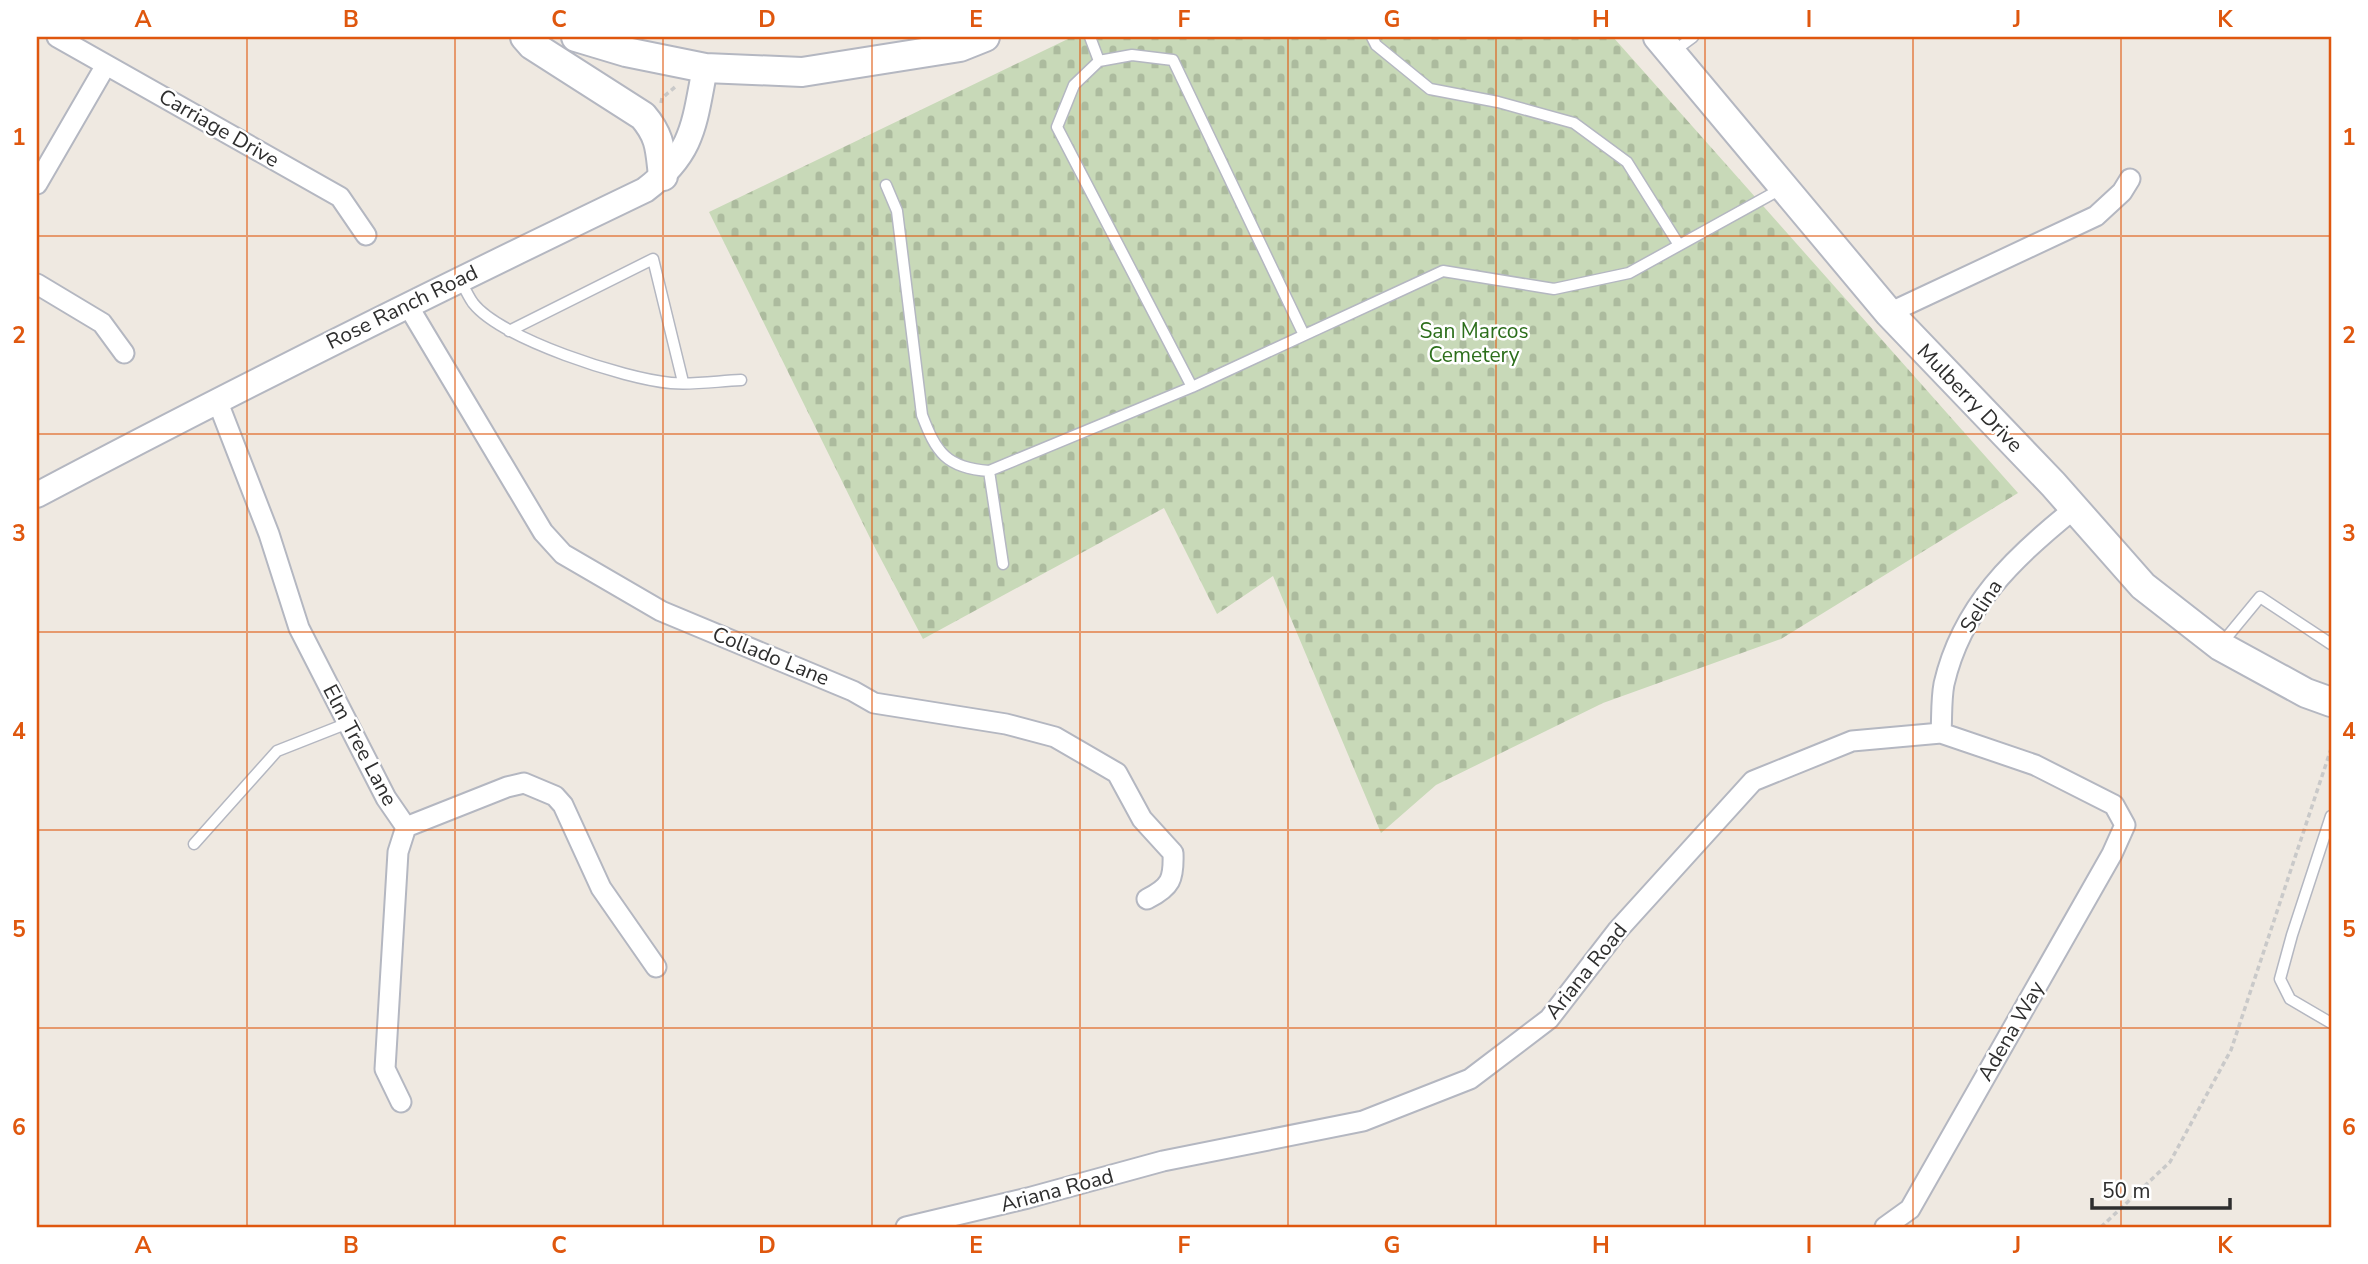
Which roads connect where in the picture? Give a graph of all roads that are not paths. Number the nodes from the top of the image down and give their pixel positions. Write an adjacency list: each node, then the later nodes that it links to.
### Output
1 (57, 37): 9 (street, Carriage Drive)
2 (524, 37): 11 (main road)
3 (576, 37): 10 (main road)
4 (985, 37): 10 (main road)
5 (1090, 37): 8 (lane)
6 (1372, 37): 17 (lane)
7 (1674, 42): 15 (main road, Mulberry Drive)
8 (1099, 61): 23 (lane); 27 (lane)
9 (106, 65): 13 (street); 16 (street, Carriage Drive)
10 (705, 68): 11 (street, Rose Ranch Road)
11 (663, 176): 18 (street, Rose Ranch Road)
12 (2130, 179): 21 (street)
13 (37, 184)
14 (886, 186): 29 (lane)
15 (1784, 187): 17 (lane); 21 (main road, Mulberry Drive)
16 (366, 235)
17 (1679, 245): 23 (lane)
18 (460, 279): 20 (street, Rose Ranch Road); 22 (lane)
19 (37, 284): 24 (street)
20 (407, 304): 28 (street, Rose Ranch Road); 42 (street, Collado Lane)
21 (1889, 313): 31 (main road, Mulberry Drive)
22 (509, 331): 26 (lane); 26 (lane)
23 (1304, 335): 27 (lane)
24 (124, 353)
25 (741, 380): 26 (lane)
26 (683, 382)
27 (1192, 387): 29 (lane)
28 (217, 400): 30 (street, Rose Ranch Road); 36 (street, Elm Tree Lane)
29 (989, 471): 32 (lane)
30 (37, 495)
31 (2074, 509): 34 (main road, Mulberry Drive); 37 (street, Selina)
32 (1003, 564)
33 (2331, 644): 34 (lane)
34 (2220, 646): 35 (main road, Mulberry Drive)
35 (2331, 702)
36 (348, 723): 40 (street, Elm Tree Lane); 41 (lane)
37 (1941, 733): 39 (street, Ariana Road); 46 (street, Ariana Road)
38 (2331, 816): 44 (lane)
39 (2125, 825): 47 (street, Adena Way)
40 (406, 827): 43 (street); 45 (street, Elm Tree Lane)
41 (194, 844)
42 (1147, 898)
43 (656, 967)
44 (2331, 1023)
45 (401, 1102)
46 (906, 1227)
47 (1885, 1227)

